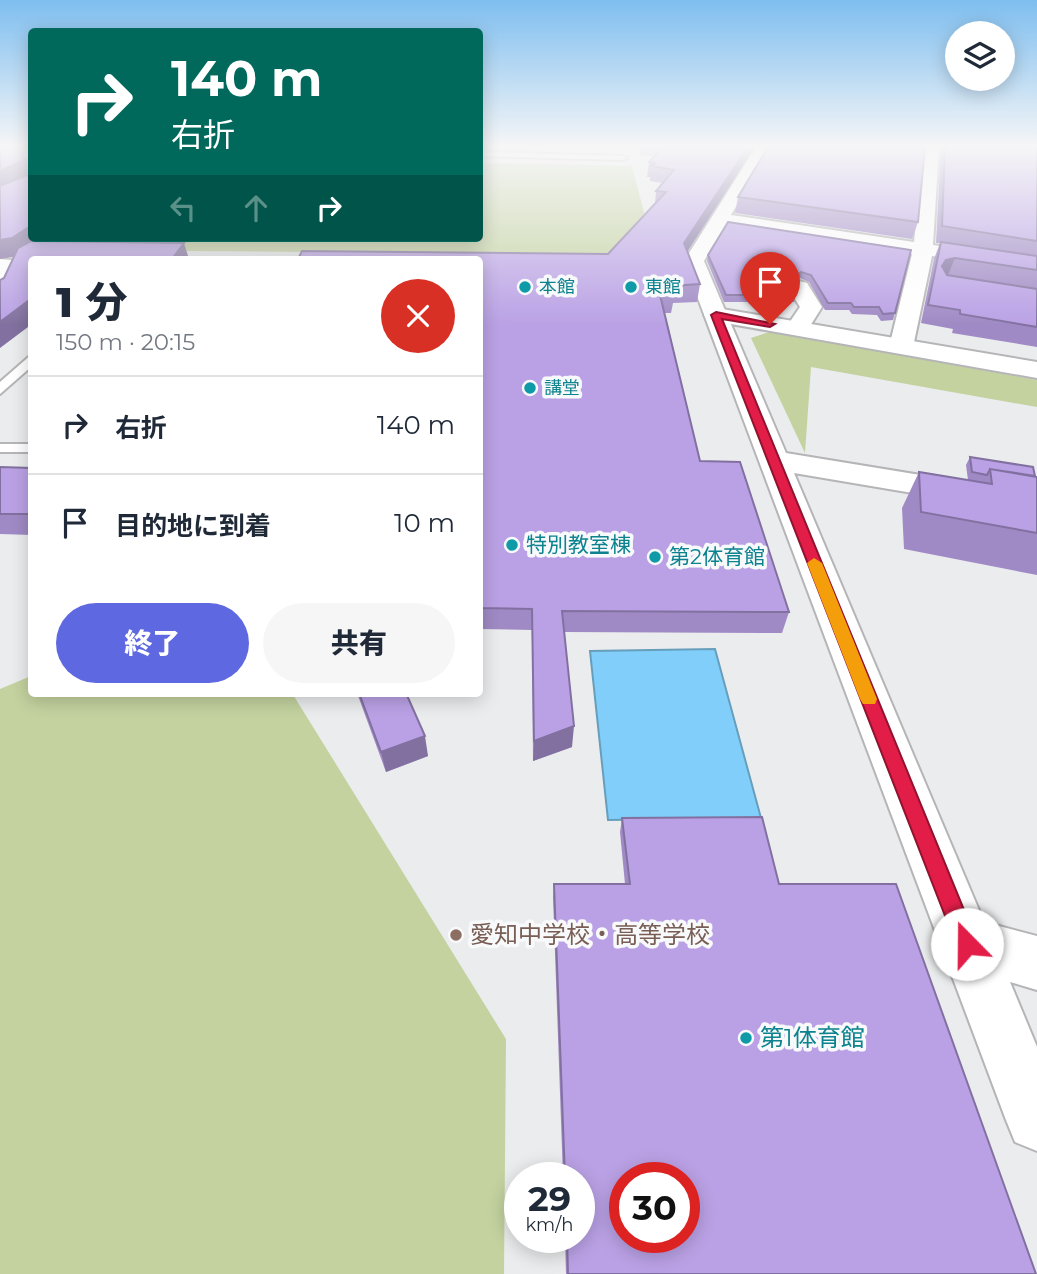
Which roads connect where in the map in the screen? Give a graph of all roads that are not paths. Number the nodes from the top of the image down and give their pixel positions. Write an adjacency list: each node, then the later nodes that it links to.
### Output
1 (727, 206): 3 (street)
2 (927, 206): 5 (street)
3 (719, 219): 5 (street); 12 (street)
4 (55, 242): 7 (lane)
5 (923, 249): 6 (street); 14 (street)
6 (973, 257): 8 (street); 9 (street)
7 (7, 265): 11 (street)
8 (1037, 266)
9 (975, 279)
10 (799, 288): 13 (street)
11 (0, 294)
12 (716, 315): 13 (street); 20 (street)
13 (797, 329): 14 (street)
14 (901, 347): 16 (street)
15 (28, 362): 17 (lane)
16 (1037, 370)
17 (0, 390)
18 (0, 447): 19 (lane)
19 (28, 448)
20 (773, 460): 21 (street); 22 (street)
21 (1037, 504)
22 (967, 944): 23 (street); 24 (street)
23 (1037, 963)
24 (1037, 1120)

